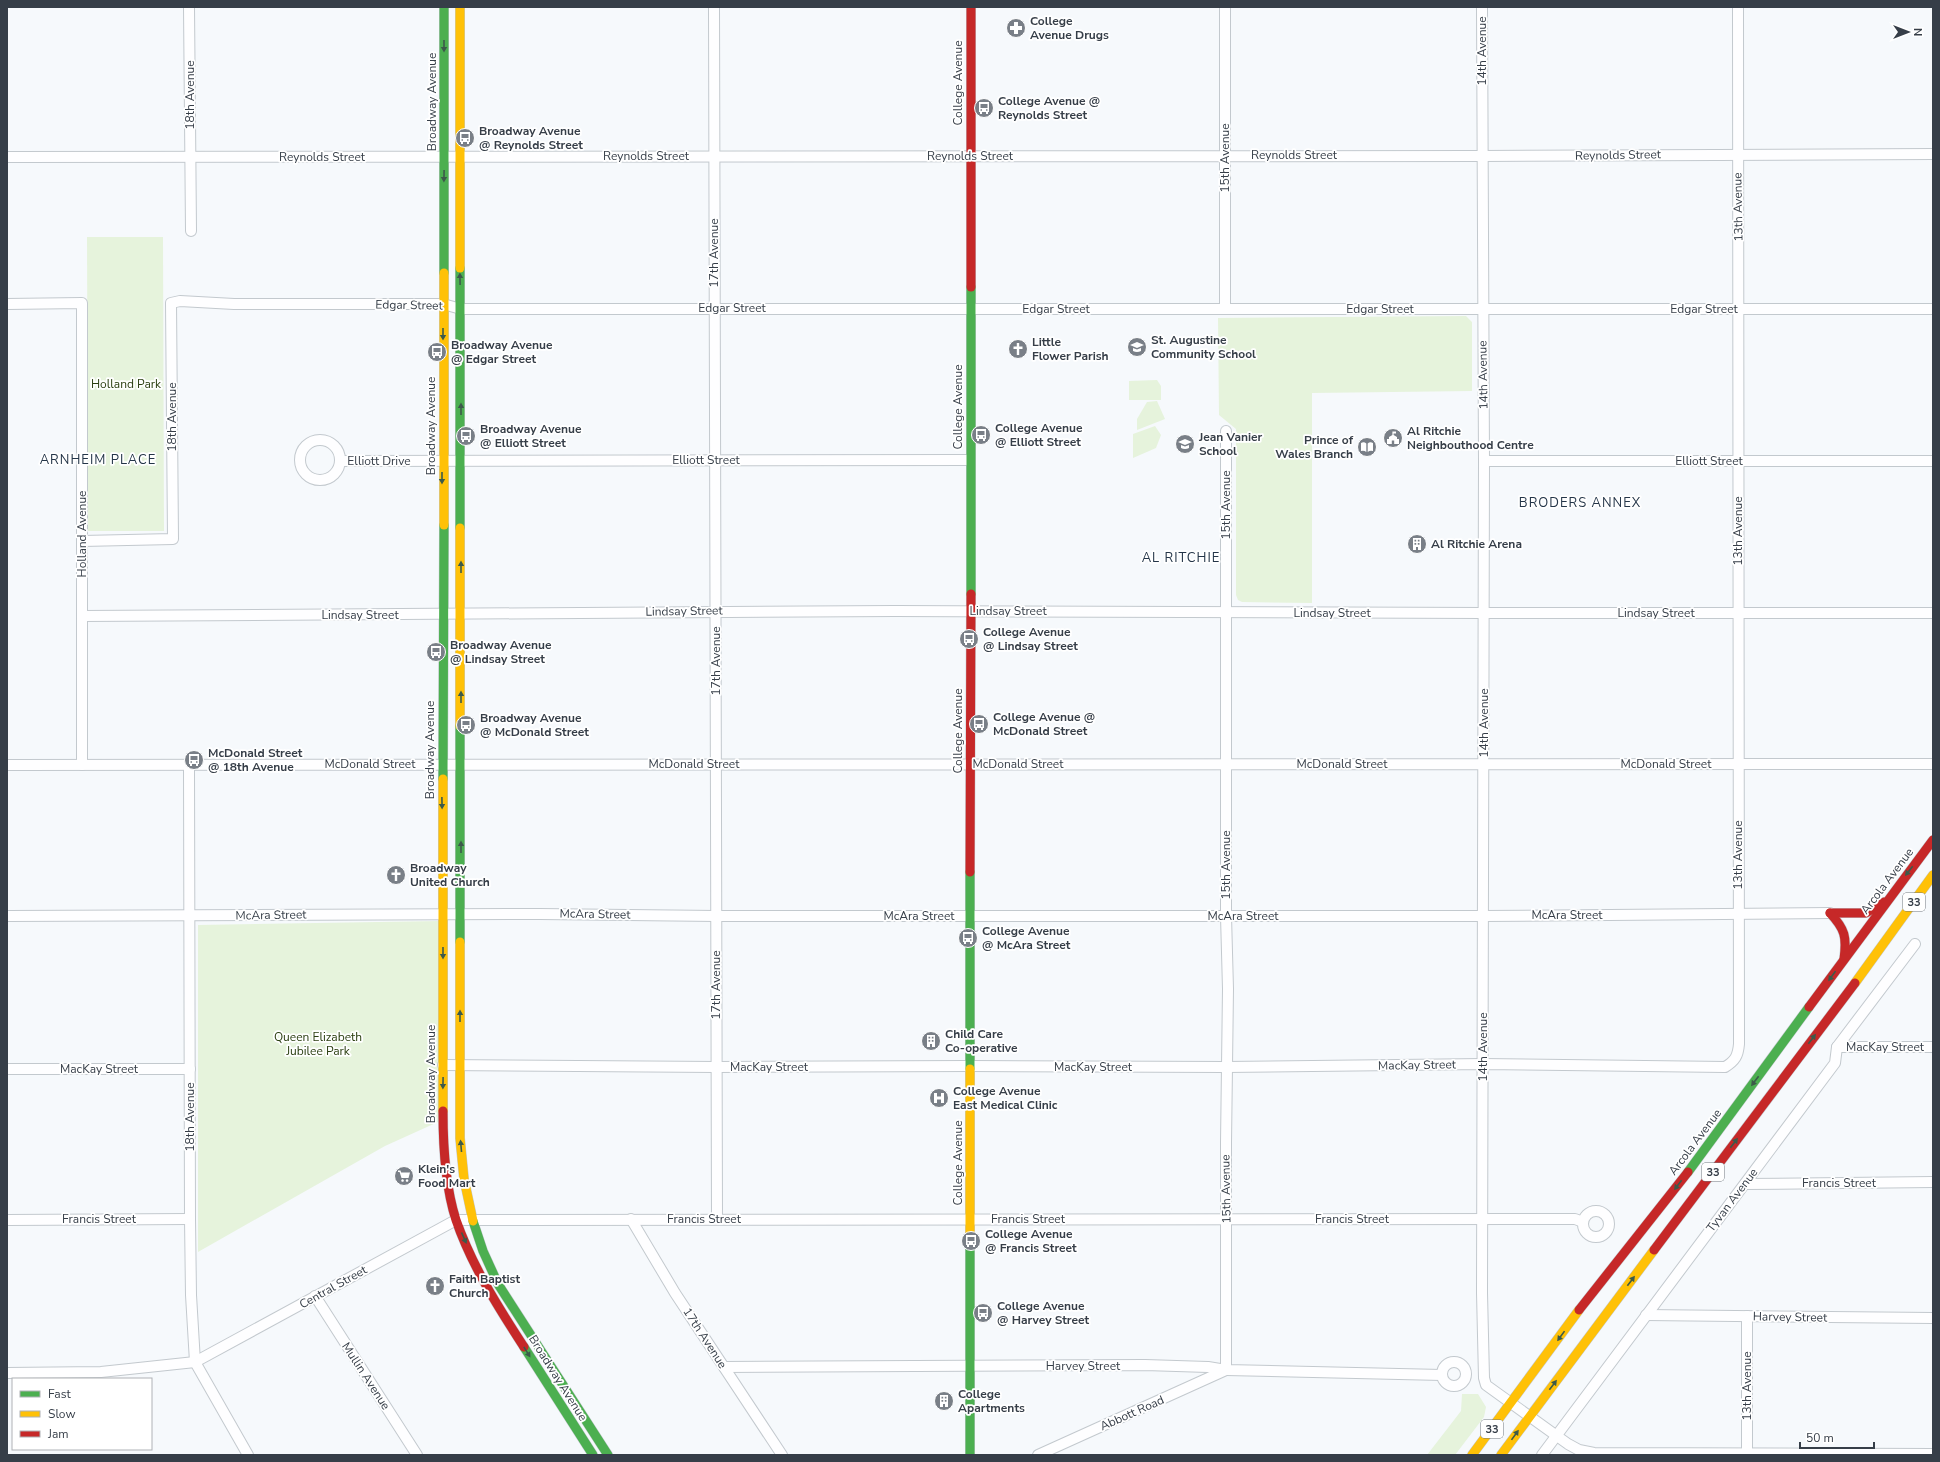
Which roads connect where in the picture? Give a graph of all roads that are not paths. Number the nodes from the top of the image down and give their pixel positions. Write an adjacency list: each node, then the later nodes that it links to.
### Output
1 (189, 7): 18 (street, 18th Avenue)
2 (444, 7): 12 (street, Broadway Avenue, one-way to 12)
3 (460, 7): 13 (street, Broadway Avenue)
4 (714, 7): 14 (street, 17th Avenue)
5 (971, 7): 15 (street, College Avenue)
6 (1225, 7): 11 (street, 15th Avenue)
7 (1482, 7): 16 (street, 14th Avenue)
8 (1738, 7): 9 (street, 13th Avenue)
9 (1737, 154): 10 (street, Reynolds Street); 16 (street, Reynolds Street); 28 (street, 13th Avenue)
10 (1933, 154)
11 (1225, 155): 15 (street, Reynolds Street); 16 (street, Reynolds Street); 26 (street, 15th Avenue)
12 (445, 156): 13 (street, Reynolds Street); 18 (street, Reynolds Street); 22 (street, Broadway Avenue, one-way to 22)
13 (459, 156): 14 (street, Reynolds Street); 25 (street, Broadway Avenue, one-way to 13)
14 (714, 156): 15 (street, Reynolds Street); 23 (street, 17th Avenue)
15 (970, 156): 24 (street, College Avenue)
16 (1482, 156): 27 (street, 14th Avenue)
17 (7, 157): 18 (street, Reynolds Street)
18 (190, 157): 19 (street, 18th Avenue)
19 (190, 231)
20 (180, 301): 22 (street, Edgar Street); 39 (street, 18th Avenue)
21 (7, 304): 39 (street, Holland Avenue)
22 (443, 304): 25 (street, Edgar Street); 34 (street, Broadway Avenue, one-way to 34)
23 (714, 308): 24 (street, Edgar Street); 25 (street, Edgar Street); 31 (street, 17th Avenue)
24 (970, 308): 26 (street, Edgar Street); 32 (street, College Avenue)
25 (461, 309): 38 (street, Broadway Avenue, one-way to 25)
26 (1226, 309): 27 (street, Edgar Street)
27 (1482, 309): 28 (street, Edgar Street); 35 (street, 14th Avenue)
28 (1738, 309): 29 (street, Edgar Street); 36 (street, 13th Avenue)
29 (1933, 309)
30 (1226, 431): 42 (street, 15th Avenue)
31 (715, 460): 32 (street, Elliott Street); 38 (street, Elliott Street); 40 (street, 17th Avenue)
32 (970, 460): 41 (street, College Avenue)
33 (340, 461): 34 (street, Elliott Drive)
34 (442, 461): 38 (street, Elliott Street); 45 (street, Broadway Avenue, one-way to 45)
35 (1484, 461): 36 (street, Elliott Street); 47 (street, 14th Avenue)
36 (1738, 461): 37 (street, Elliott Street); 43 (street, 13th Avenue)
37 (1933, 461)
38 (461, 462): 46 (street, Broadway Avenue, one-way to 38)
39 (82, 541): 48 (street, Holland Avenue)
40 (715, 611): 41 (street, Lindsay Street); 46 (street, Lindsay Street); 51 (street, 17th Avenue)
41 (970, 611): 42 (street, Lindsay Street); 52 (street, College Avenue)
42 (1226, 612): 47 (street, Lindsay Street); 53 (street, 15th Avenue)
43 (1738, 613): 44 (street, Lindsay Street); 47 (street, Lindsay Street); 55 (street, 13th Avenue)
44 (1933, 613)
45 (442, 614): 46 (street, Lindsay Street); 48 (street, Lindsay Street); 49 (street, Broadway Avenue)
46 (461, 614): 50 (street, Broadway Avenue, one-way to 46)
47 (1484, 614): 54 (street, 14th Avenue)
48 (82, 616): 58 (street, Holland Avenue)
49 (442, 764): 50 (street, McDonald Street); 59 (street, McDonald Street); 65 (street, Broadway Avenue, one-way to 65)
50 (461, 764): 51 (street, McDonald Street); 66 (street, Broadway Avenue, one-way to 50)
51 (716, 764): 52 (street, McDonald Street); 70 (street, 17th Avenue)
52 (970, 764): 53 (street, McDonald Street); 71 (street, College Avenue)
53 (1226, 764): 54 (street, McDonald Street); 72 (street, 15th Avenue)
54 (1484, 764): 55 (street, McDonald Street); 73 (street, 14th Avenue)
55 (1738, 764): 56 (street, McDonald Street); 67 (street, 13th Avenue)
56 (1933, 764)
57 (7, 765): 58 (street, McDonald Street)
58 (82, 765): 59 (street, McDonald Street)
59 (189, 765): 69 (street, 18th Avenue)
60 (1933, 840): 63 (street, Arcola Avenue / 33, one-way to 63)
61 (1933, 875): 74 (street, 33)
62 (1933, 886): 74 (street)
63 (1887, 900): 64 (street); 76 (street, Arcola Avenue / 33)
64 (1830, 913): 67 (street, McAra Street); 76 (street)
65 (443, 914): 66 (street, McAra Street); 69 (street, McAra Street); 81 (street, Broadway Avenue, one-way to 81)
66 (461, 914): 70 (street, McAra Street); 82 (street, Broadway Avenue, one-way to 66)
67 (1738, 914): 73 (street, McAra Street); 79 (street, 13th Avenue)
68 (7, 916): 69 (street, McAra Street)
69 (190, 916): 87 (street, 18th Avenue)
70 (716, 916): 71 (street, McAra Street); 84 (street, 17th Avenue)
71 (970, 916): 72 (street, McAra Street); 83 (street, College Avenue)
72 (1226, 916): 73 (street, McAra Street); 85 (street, 15th Avenue)
73 (1483, 916): 80 (street, 14th Avenue)
74 (1896, 928): 111 (street, 33, one-way to 74)
75 (1915, 944): 77 (street, Tyvan Avenue)
76 (1844, 960): 110 (street, Arcola Avenue / 33, one-way to 110)
77 (1837, 1047): 78 (street, MacKay Street); 89 (street, Tyvan Avenue)
78 (1933, 1047)
79 (1738, 1055): 80 (street, MacKay Street)
80 (1483, 1064): 85 (street, MacKay Street); 96 (street, 14th Avenue)
81 (443, 1065): 82 (street, MacKay Street); 98 (street, Broadway Avenue, one-way to 98)
82 (460, 1065): 84 (street, MacKay Street); 91 (street, Broadway Avenue, one-way to 82)
83 (970, 1066): 84 (street, MacKay Street); 85 (street, MacKay Street); 94 (street, College Avenue)
84 (716, 1067): 93 (street, 17th Avenue)
85 (1226, 1067): 95 (street, 15th Avenue)
86 (7, 1069): 87 (street, MacKay Street)
87 (190, 1069): 90 (street, 18th Avenue)
88 (1933, 1182): 89 (street, Francis Street)
89 (1744, 1184): 101 (street, Tyvan Avenue)
90 (190, 1219): 97 (street, Francis Street); 104 (street, 18th Avenue)
91 (472, 1219): 92 (street, Francis Street); 98 (street, Central Street); 118 (street, Broadway Avenue)
92 (631, 1219): 93 (street, Francis Street); 106 (street, 17th Avenue)
93 (717, 1219): 94 (street, Francis Street)
94 (970, 1219): 95 (street, Francis Street); 105 (street, College Avenue)
95 (1227, 1219): 96 (street, Francis Street); 107 (street, 15th Avenue)
96 (1483, 1219): 99 (street, Francis Street); 110 (street, 14th Avenue)
97 (7, 1220)
98 (456, 1220): 100 (street, Central Street); 117 (street, Broadway Avenue, one-way to 117)
99 (1583, 1222)
100 (315, 1296): 104 (street, Central Street); 116 (street, Mullin Avenue)
101 (1646, 1315): 102 (street, Harvey Street); 112 (street, Tyvan Avenue)
102 (1748, 1316): 103 (street, Harvey Street); 113 (street, 13th Avenue)
103 (1933, 1318)
104 (195, 1362): 108 (street); 115 (street, 18th Avenue)
105 (970, 1366): 106 (street, Harvey Street); 107 (street, Harvey Street); 120 (street, College Avenue)
106 (724, 1367): 119 (street, 17th Avenue)
107 (1226, 1370): 109 (street, Harvey Street); 121 (street, Abbott Road)
108 (7, 1373)
109 (1442, 1375)
110 (1512, 1403): 111 (street, 14th Avenue); 122 (street, Arcola Avenue / 33)
111 (1529, 1416): 112 (street, 14th Avenue); 123 (street, 33, one-way to 111)
112 (1557, 1436): 113 (street, 14th Avenue); 124 (street, Tyvan Avenue)
113 (1748, 1454): 114 (street, 14th Avenue)
114 (1933, 1454)
115 (248, 1455)
116 (418, 1455)
117 (593, 1455)
118 (608, 1455)
119 (782, 1455)
120 (970, 1455)
121 (1038, 1455)
122 (1472, 1455)
123 (1501, 1455)
124 (1542, 1455)

